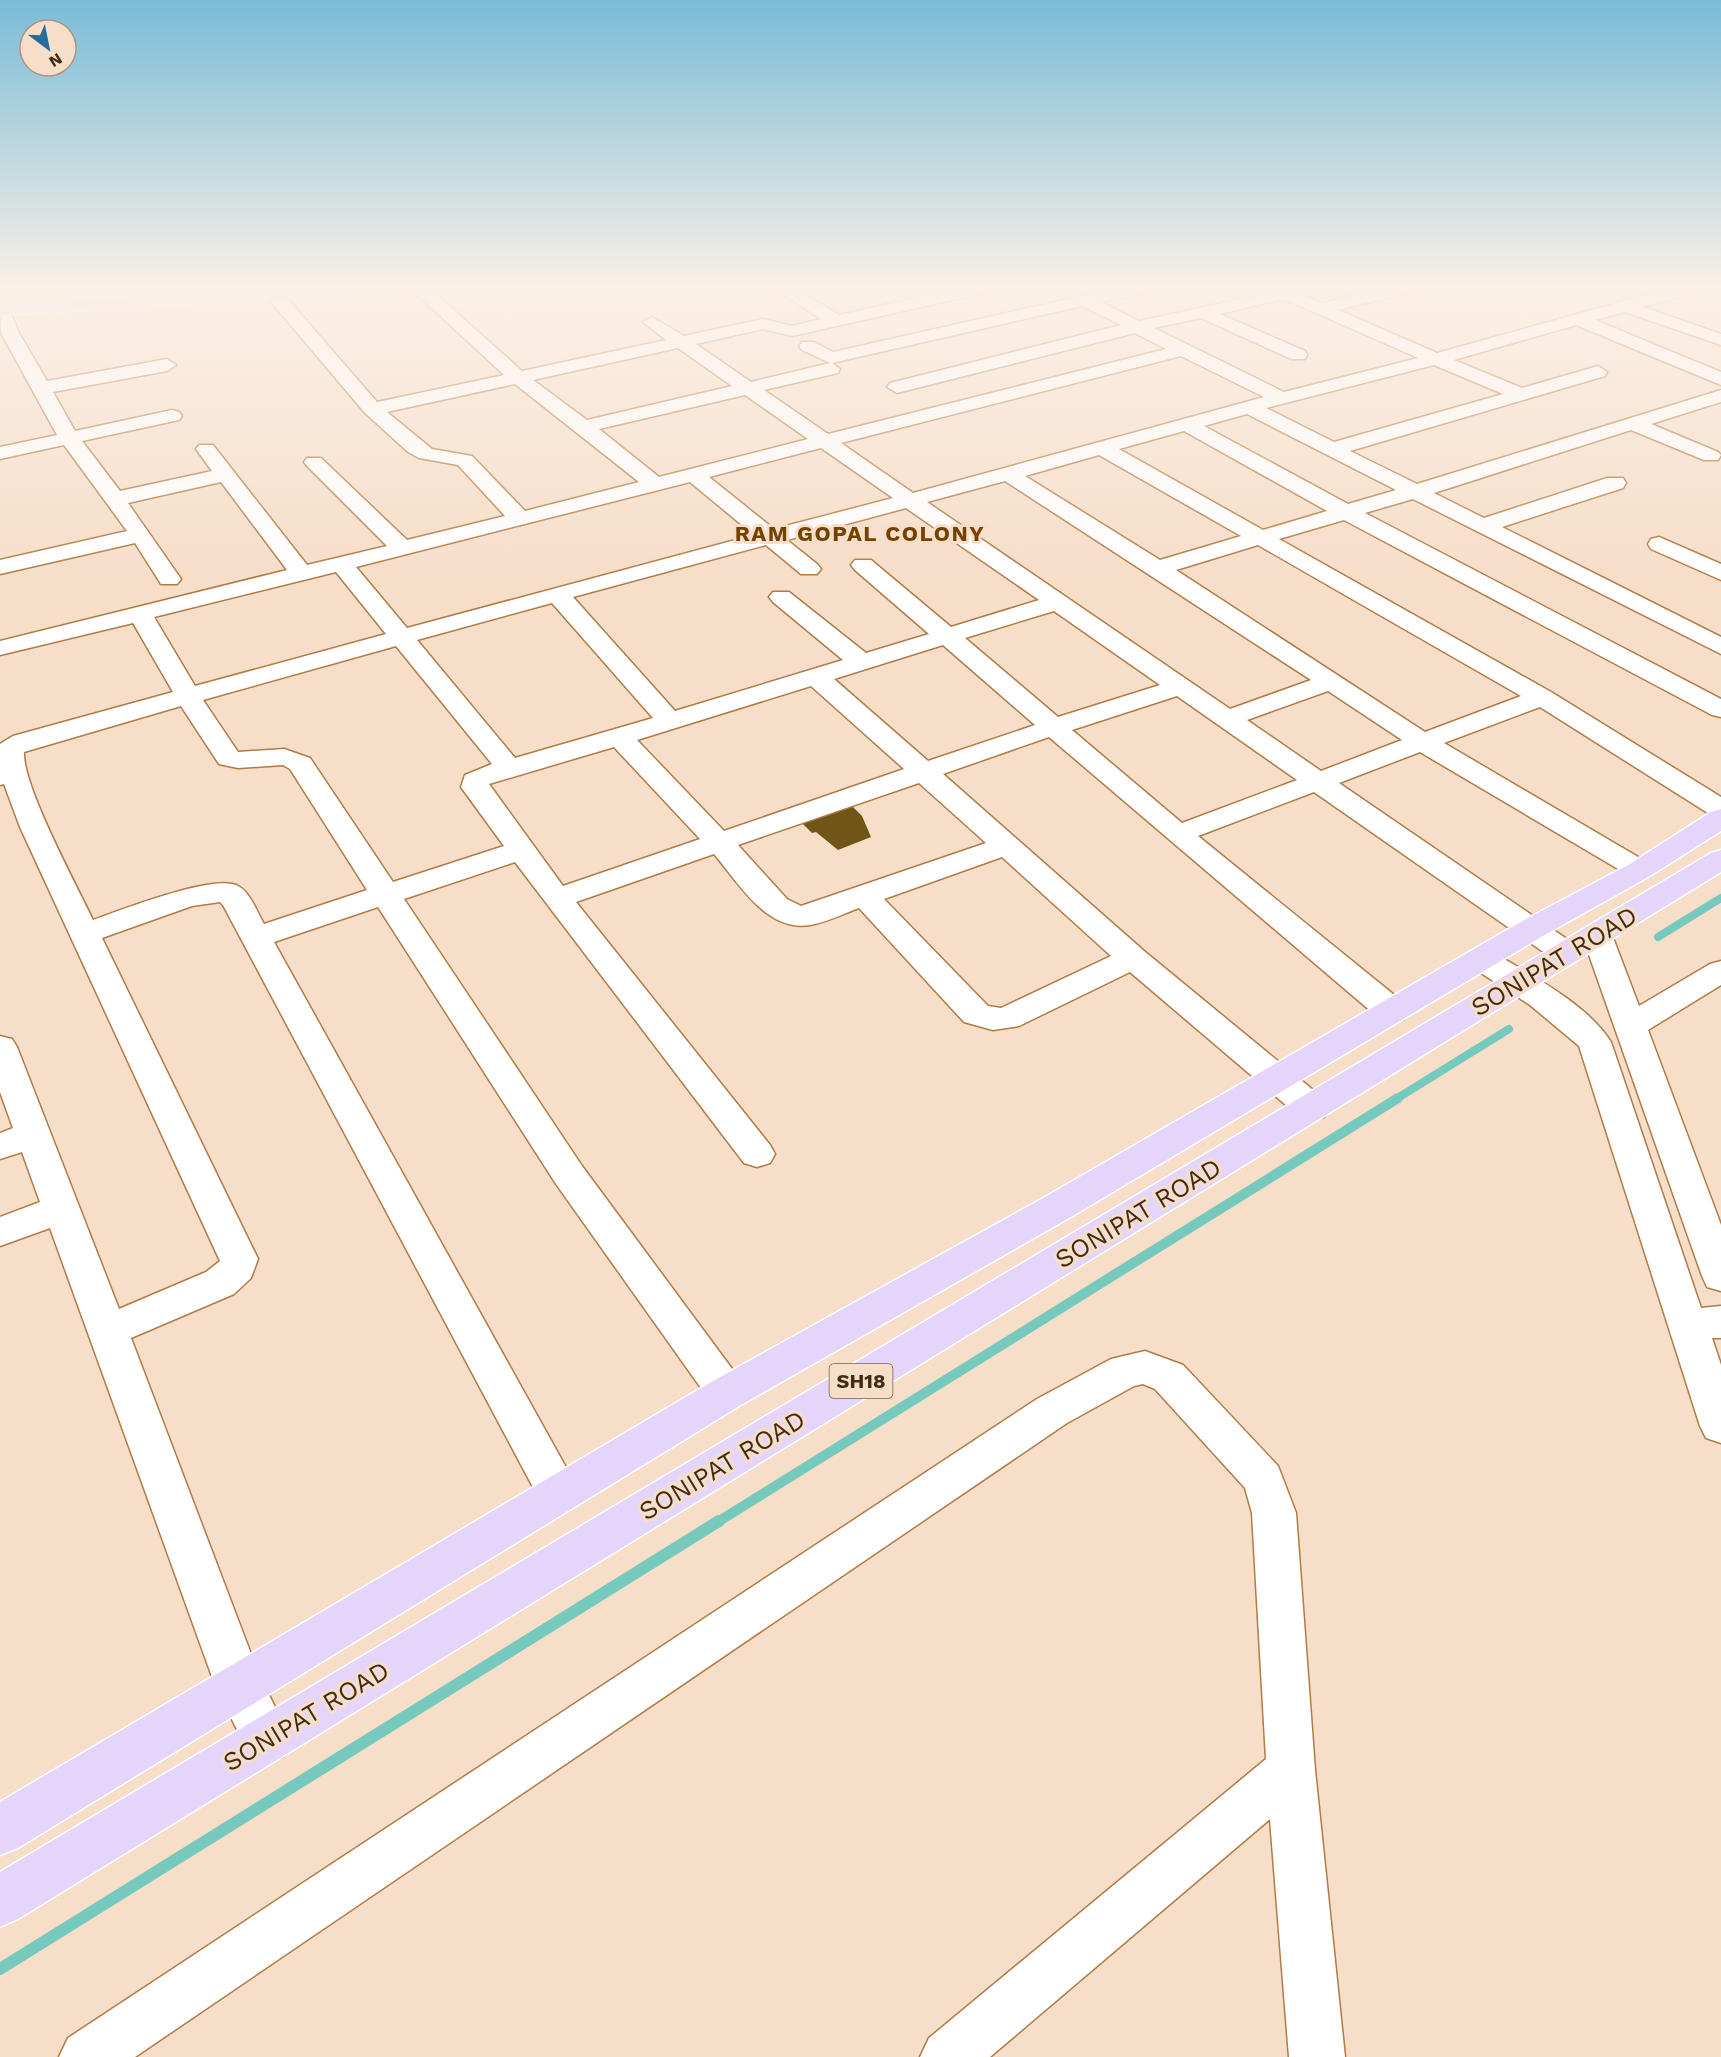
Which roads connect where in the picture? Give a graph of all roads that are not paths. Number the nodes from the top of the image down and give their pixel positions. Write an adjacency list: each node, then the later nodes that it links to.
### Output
1 (39, 384): 15 (street)
2 (63, 384): 15 (street)
3 (349, 384): 21 (street)
4 (486, 384): 21 (street)
5 (527, 384): 25 (street)
6 (740, 384): 16 (street)
7 (768, 384): 16 (street)
8 (909, 384): 14 (street)
9 (1051, 384): 27 (street)
10 (1253, 384): 19 (street)
11 (1337, 384): 19 (street)
12 (1496, 384): 17 (street)
13 (1559, 384): 17 (street)
14 (897, 387)
15 (41, 388): 26 (street)
16 (747, 389): 25 (street); 27 (street)
17 (1523, 395): 30 (street)
18 (1721, 396): 23 (street)
19 (1282, 398): 20 (street)
20 (1248, 407): 24 (street); 30 (street)
21 (372, 409): 43 (street)
22 (172, 416): 26 (street)
23 (1632, 423): 32 (street); 39 (street)
24 (1187, 425): 28 (street); 42 (street)
25 (583, 428): 38 (street)
26 (69, 438): 31 (street); 40 (street)
27 (820, 441): 34 (street); 41 (street)
28 (1100, 447): 35 (street); 47 (street)
29 (206, 449): 36 (street)
30 (1333, 449): 39 (street)
31 (0, 453)
32 (1712, 456)
33 (314, 462): 49 (street)
34 (693, 474): 38 (street); 46 (street)
35 (1008, 474): 41 (street); 53 (street)
36 (225, 475): 40 (street); 56 (street)
37 (1615, 483): 44 (street)
38 (655, 484): 43 (street)
39 (1414, 492): 42 (street); 44 (street)
40 (115, 499): 45 (street)
41 (909, 500): 46 (street); 60 (street)
42 (1346, 512): 47 (street); 72 (street)
43 (520, 518): 49 (street)
44 (1483, 526): 64 (street)
45 (141, 534): 52 (street); 57 (street)
46 (769, 537): 54 (street); 58 (street)
47 (1259, 539): 53 (street); 70 (street)
48 (1659, 544): 55 (street)
49 (402, 548): 50 (street)
50 (341, 564): 56 (street); 63 (street)
51 (863, 565): 62 (street)
52 (0, 567)
53 (1157, 568): 68 (street)
54 (809, 569)
55 (1721, 573)
56 (302, 574): 61 (street)
57 (169, 579)
58 (556, 594): 63 (street); 74 (street)
59 (781, 597): 66 (street)
60 (1054, 603): 62 (street); 69 (street)
61 (140, 614): 65 (street); 71 (street)
62 (947, 636): 66 (street); 75 (street)
63 (401, 638): 71 (street); 78 (street)
64 (1721, 647)
65 (0, 648)
66 (860, 661): 67 (street)
67 (814, 675): 74 (street); 79 (street)
68 (1329, 682): 73 (street); 77 (street)
69 (1180, 687): 73 (street); 75 (street)
70 (1542, 697): 77 (street); 82 (street)
71 (189, 698): 80 (street); 90 (street)
72 (1721, 709)
73 (1226, 719): 81 (street)
74 (670, 721): 76 (street)
75 (1054, 727): 79 (street); 84 (street)
76 (619, 737): 78 (street); 85 (street)
77 (1421, 741): 81 (street); 89 (street)
78 (509, 768): 87 (street)
79 (924, 772): 85 (street); 86 (street)
80 (7, 775): 94 (street)
81 (1318, 783): 84 (street); 93 (street)
82 (1721, 809)
83 (1721, 818): 89 (main road, SONIPAT ROAD / SH18)
84 (1178, 834): 101 (street)
85 (719, 842): 91 (street); 92 (street)
86 (1006, 846): 91 (street); 97 (street)
87 (520, 850): 90 (street); 92 (street)
88 (1721, 859): 96 (main road, SONIPAT ROAD / SH18)
89 (1640, 870): 93 (main road, SONIPAT ROAD / SH18)
90 (384, 892): 95 (street); 114 (street)
91 (864, 896): 97 (street)
92 (557, 898): 108 (street)
93 (1530, 930): 96 (street); 98 (main road, SONIPAT ROAD / SH18)
94 (85, 933): 95 (street); 113 (street)
95 (256, 937): 116 (street)
96 (1581, 944): 100 (main road, SONIPAT ROAD / SH18); 102 (street)
97 (1133, 958): 104 (street)
98 (1483, 960): 100 (street); 101 (main road, SONIPAT ROAD / SH18)
99 (1721, 972): 102 (street)
100 (1519, 982): 105 (main road, SONIPAT ROAD / SH18); 112 (street)
101 (1392, 1011): 104 (main road, SONIPAT ROAD / SH18)
102 (1630, 1026): 111 (street)
103 (0, 1047): 106 (street)
104 (1276, 1079): 105 (street); 114 (main road, SONIPAT ROAD / SH18)
105 (1312, 1108): 118 (main road, SONIPAT ROAD / SH18)
106 (33, 1134): 107 (street); 109 (street)
107 (0, 1146)
108 (757, 1154)
109 (62, 1208): 110 (street); 113 (street)
110 (0, 1232)
111 (1721, 1276)
112 (1704, 1323): 115 (street)
113 (108, 1331): 117 (street)
114 (727, 1393): 116 (main road, SONIPAT ROAD / SH18)
115 (1721, 1426)
116 (558, 1493): 117 (main road, SONIPAT ROAD / SH18)
117 (239, 1685): 118 (street); 120 (main road, SONIPAT ROAD / SH18)
118 (267, 1739): 121 (main road, SONIPAT ROAD / SH18)
119 (1291, 1770): 122 (street); 123 (street); 124 (street)
120 (0, 1830)
121 (0, 1901)
122 (87, 2057)
123 (948, 2057)
124 (1317, 2057)

